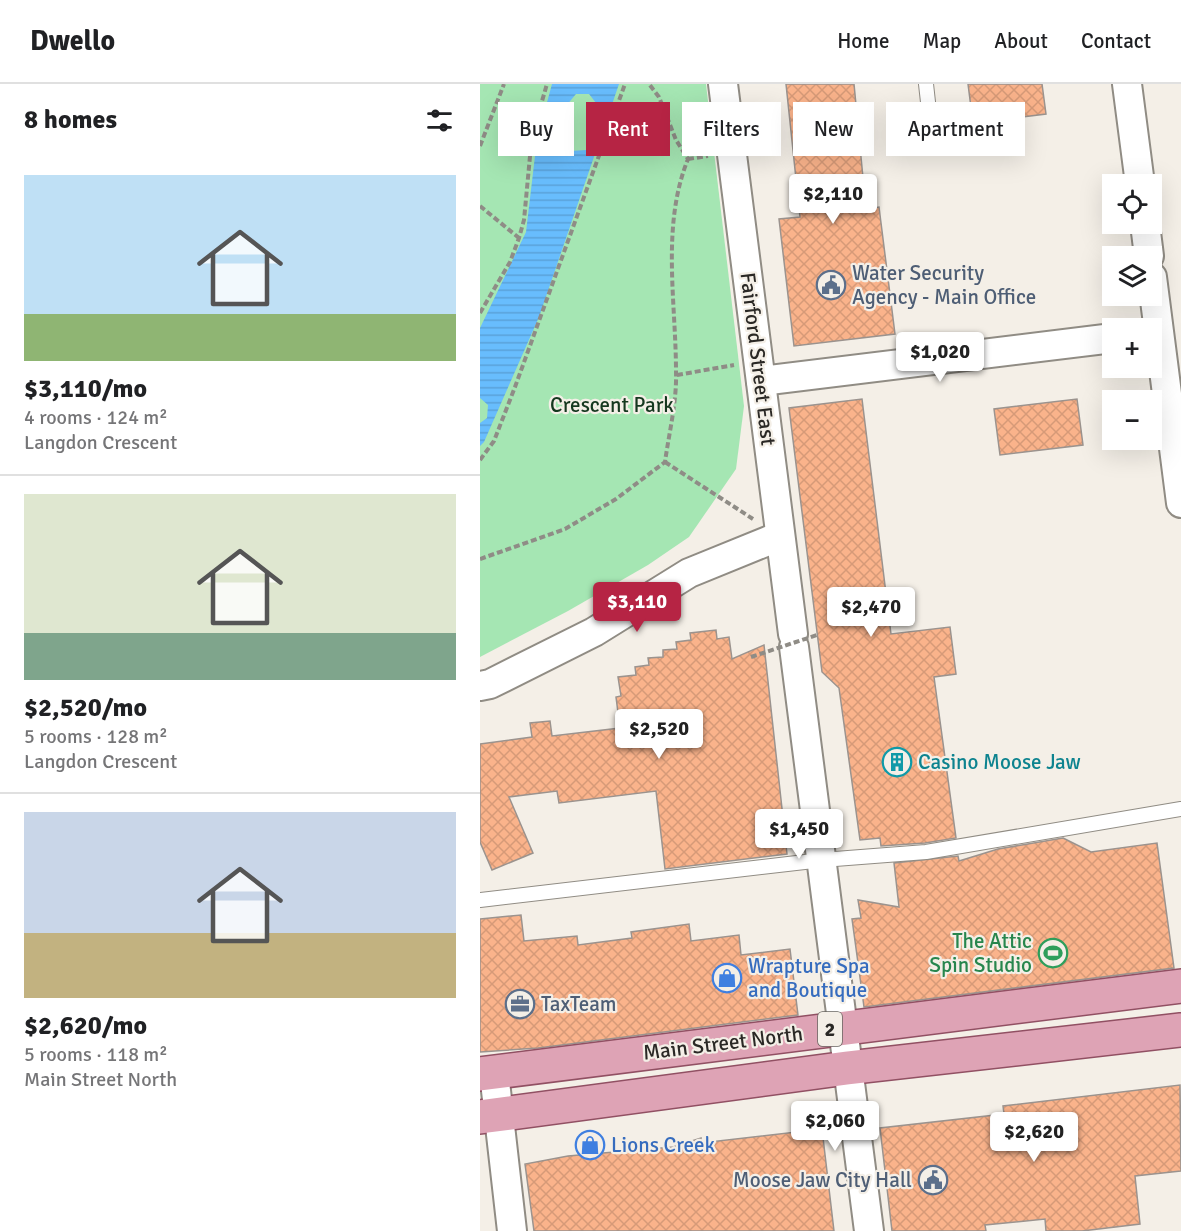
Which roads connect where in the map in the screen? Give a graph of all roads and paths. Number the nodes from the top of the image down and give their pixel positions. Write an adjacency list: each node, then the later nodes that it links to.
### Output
1 (504, 84): 9 (path)
2 (546, 84): 12 (path)
3 (625, 84): 19 (path)
4 (649, 84): 18 (path)
5 (723, 84): 17 (street, Fairford Street East)
6 (926, 84): 8 (lane)
7 (1127, 84): 10 (street)
8 (928, 102)
9 (480, 146)
10 (1139, 174)
11 (480, 206): 12 (path)
12 (519, 238): 14 (path)
13 (1158, 306): 15 (street)
14 (480, 313)
15 (1164, 332): 21 (street)
16 (1102, 339): 17 (street)
17 (760, 371): 18 (path); 22 (street, Fairford Street East)
18 (676, 375): 20 (path)
19 (480, 459)
20 (665, 462): 22 (path); 23 (path)
21 (1181, 503)
22 (780, 536): 24 (street, Fairford Street East); 26 (street)
23 (480, 559)
24 (801, 638): 25 (path, bridge); 28 (street, Fairford Street East)
25 (751, 657)
26 (480, 686)
27 (1181, 809): 28 (lane)
28 (822, 860): 29 (lane); 31 (street, Fairford Street East)
29 (480, 900)
30 (1181, 986): 31 (main road, Main Street North / 2)
31 (842, 1027): 33 (street, Fairford Street East); 34 (main road, Main Street North / 2)
32 (1181, 1030): 33 (main road, Main Street North / 2)
33 (847, 1068): 35 (main road, Main Street North / 2); 37 (street, Fairford Street East)
34 (487, 1074): 35 (street)
35 (489, 1116): 36 (street)
36 (512, 1231)
37 (869, 1231)

